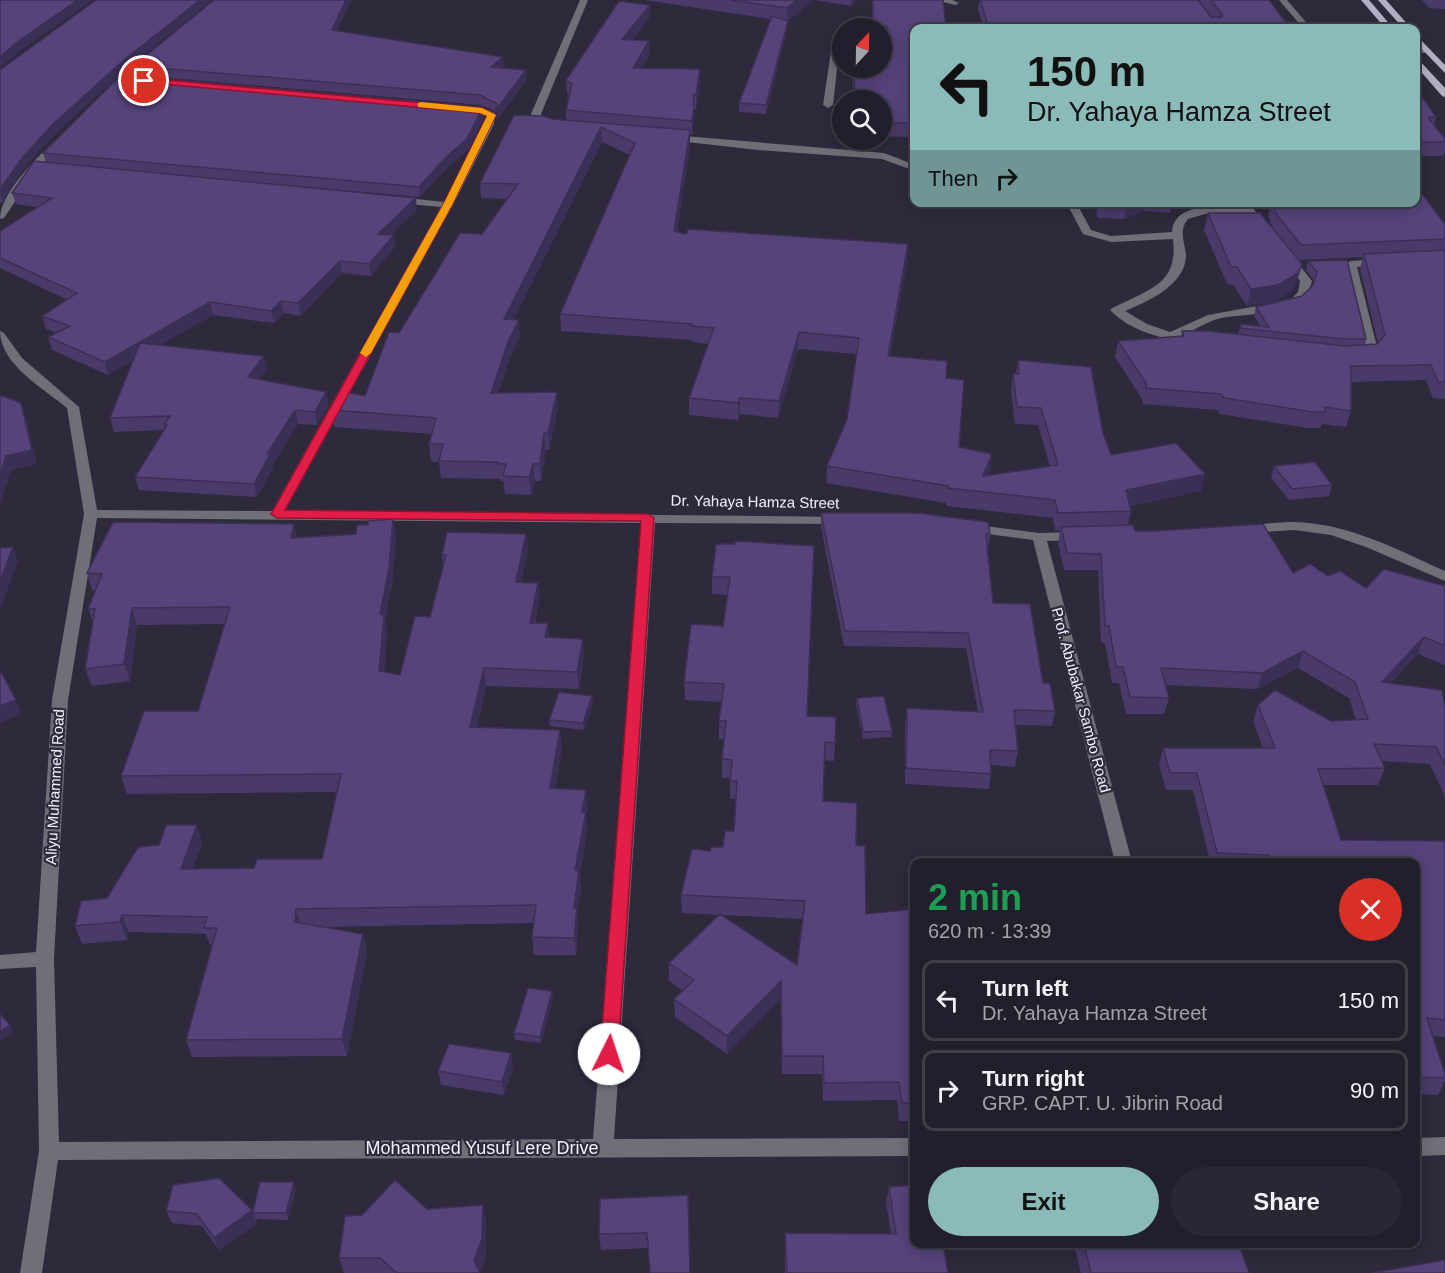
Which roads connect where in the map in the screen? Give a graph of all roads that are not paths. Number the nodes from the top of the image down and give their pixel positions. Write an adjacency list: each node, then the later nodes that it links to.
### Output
1 (584, 0): 23 (street)
2 (939, 0): 6 (street)
3 (1283, 0): 7 (street)
4 (1365, 0): 8 (main road)
5 (1382, 0): 9 (main road)
6 (955, 3)
7 (1304, 24)
8 (1386, 24)
9 (1403, 24)
10 (1420, 42): 13 (main road)
11 (156, 50): 17 (street)
12 (1420, 50): 13 (street)
13 (1427, 50): 15 (main road)
14 (1420, 65): 19 (main road)
15 (1445, 70)
16 (832, 74): 21 (street)
17 (122, 79): 18 (street); 20 (street)
18 (133, 80)
19 (1445, 94)
20 (105, 95)
21 (828, 105)
22 (458, 108): 30 (street)
23 (562, 129)
24 (65, 135): 27 (street)
25 (663, 137): 26 (street)
26 (910, 166)
27 (33, 167): 28 (street); 33 (street)
28 (45, 168)
29 (388, 199): 30 (street)
30 (448, 205): 43 (street)
31 (1074, 207): 34 (street)
32 (1245, 207): 34 (street); 35 (street)
33 (0, 216)
34 (1179, 235): 39 (street)
35 (1269, 236)
36 (1283, 252): 39 (street)
37 (1398, 261): 41 (street)
38 (0, 335): 42 (street, Aliyu Muhammed Road)
39 (1170, 336): 40 (street)
40 (1200, 339)
41 (1350, 355)
42 (91, 514): 43 (street, Dr. Yahaya Hamza Street); 52 (street, Aliyu Muhammed Road)
43 (277, 514): 44 (street, Dr. Yahaya Hamza Street)
44 (648, 518): 45 (street, Dr. Yahaya Hamza Street); 55 (street)
45 (858, 520)
46 (958, 526): 49 (street)
47 (1228, 530): 50 (street)
48 (1094, 536): 49 (street)
49 (1039, 537): 51 (street, Prof. Abubakar Sambo Road)
50 (1445, 576)
51 (1123, 858)
52 (45, 959): 53 (street); 58 (street, Aliyu Muhammed Road)
53 (0, 962)
54 (1445, 1146): 57 (street)
55 (603, 1147): 56 (street, Mohammed Yusuf Lere Drive); 58 (street, Mohammed Yusuf Lere Drive)
56 (910, 1147)
57 (1420, 1147)
58 (49, 1150): 59 (street, Aliyu Muhammed Road)
59 (31, 1273)

